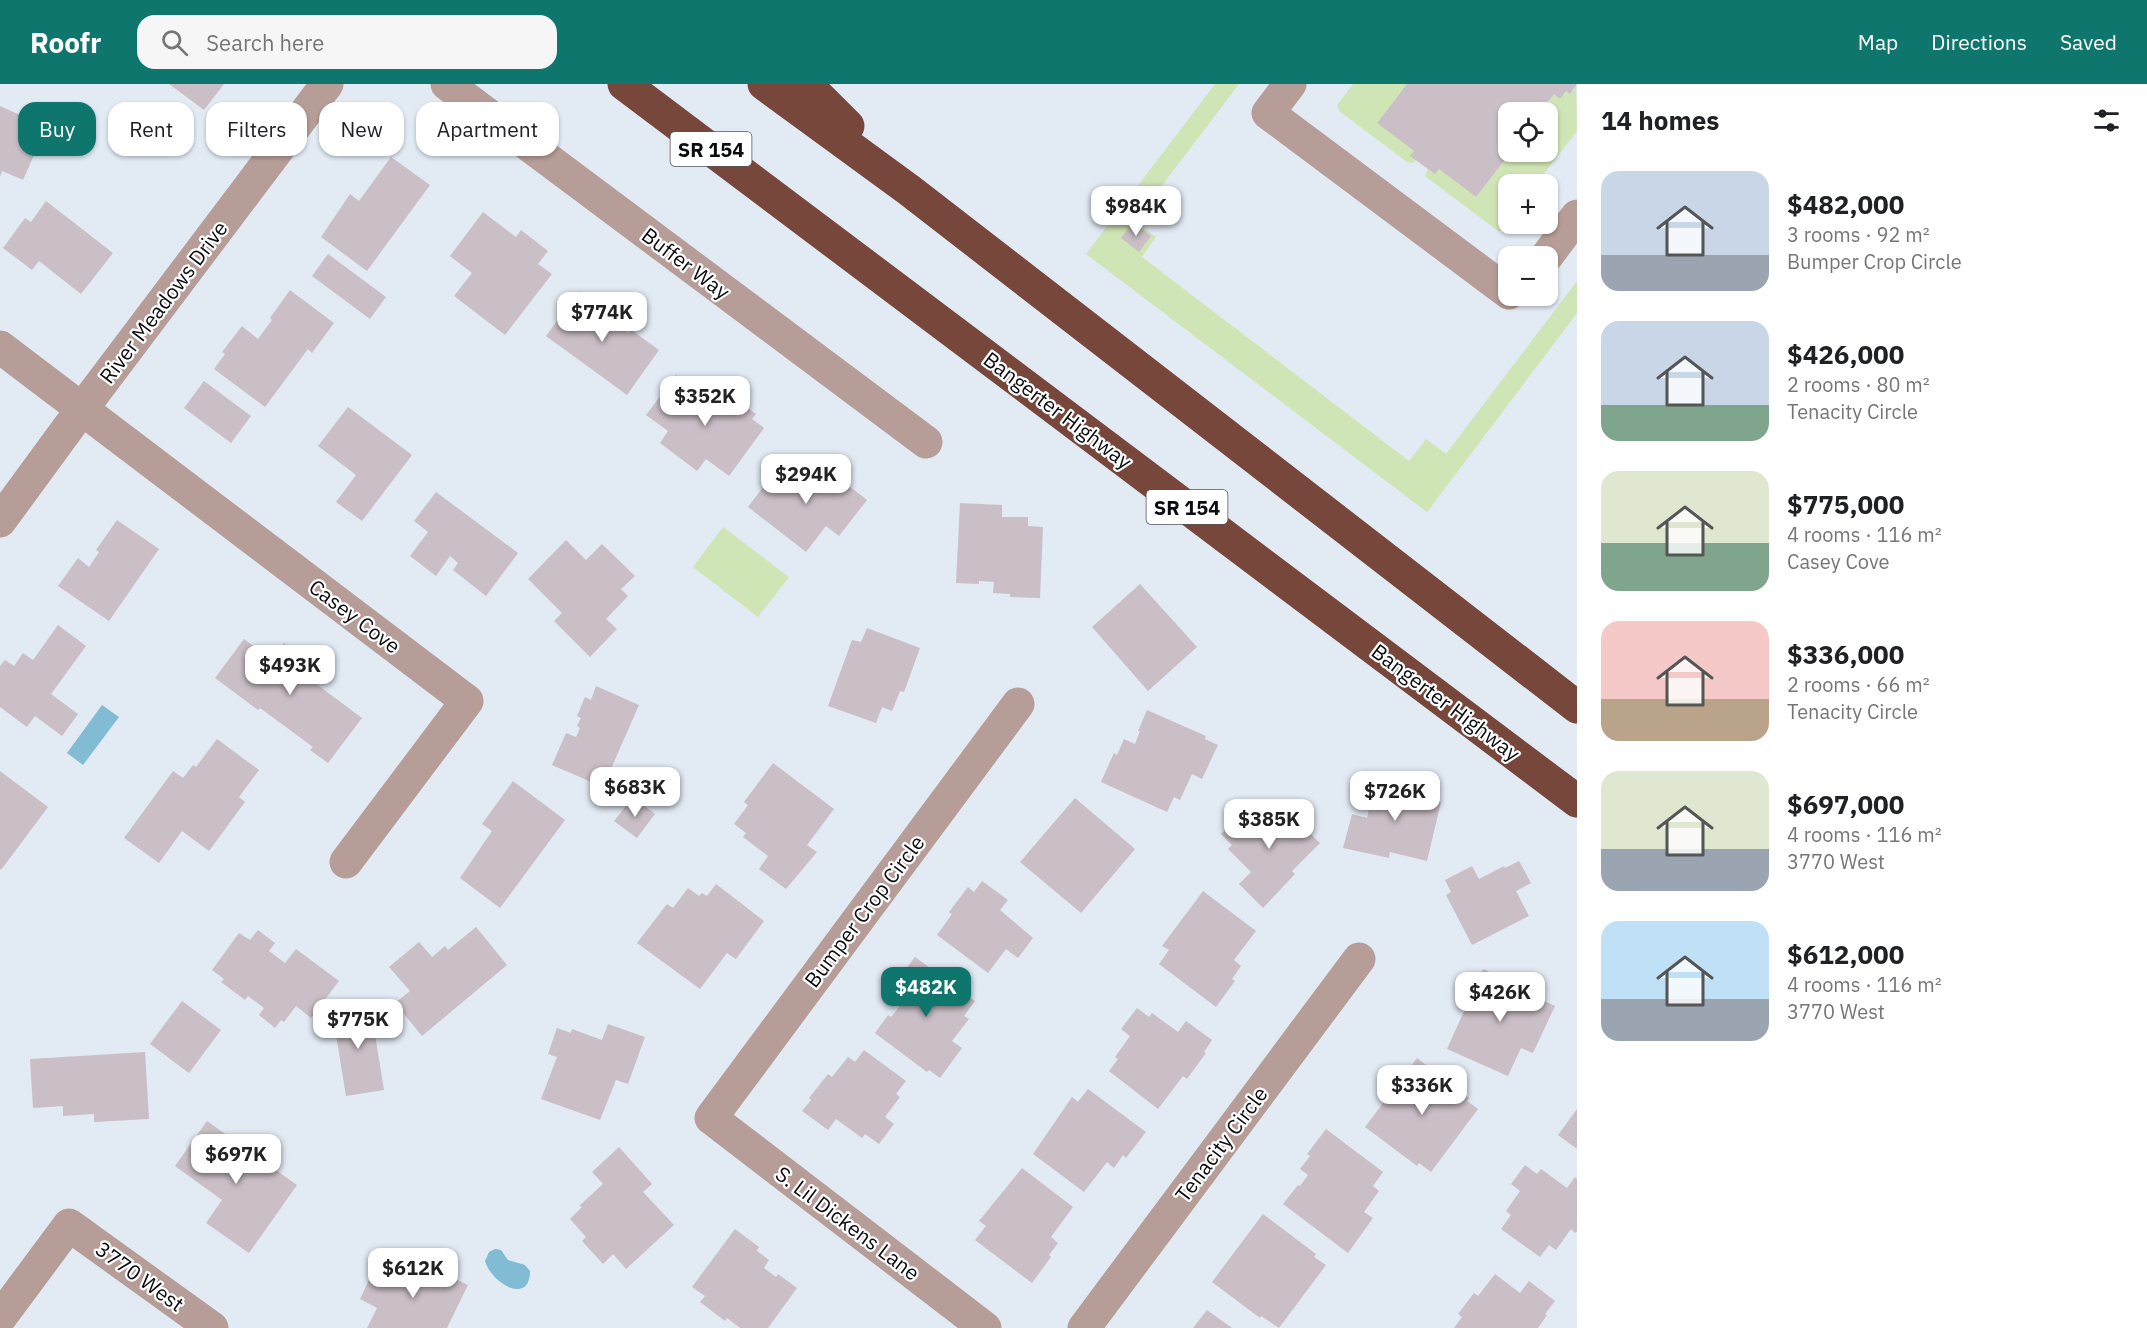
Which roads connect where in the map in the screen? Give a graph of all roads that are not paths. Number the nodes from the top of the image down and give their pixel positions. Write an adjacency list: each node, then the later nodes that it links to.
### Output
1 (327, 84): 12 (street, River Meadows Drive)
2 (447, 84): 13 (street, Buffer Way)
3 (624, 84): 17 (highway, Bangerter Highway / SR 154)
4 (764, 84): 7 (highway)
5 (806, 84): 7 (highway)
6 (1290, 84): 10 (street)
7 (909, 190): 16 (highway)
8 (1577, 216): 9 (street)
9 (1554, 246)
10 (1498, 285)
11 (0, 347): 12 (street)
12 (82, 409): 14 (street, River Meadows Drive); 18 (street, Casey Cove)
13 (926, 442)
14 (0, 521)
15 (1018, 705): 20 (street, Bumper Crop Circle)
16 (1577, 707)
17 (1577, 801)
18 (346, 862)
19 (1359, 959): 24 (street, Tenacity Circle)
20 (711, 1118): 23 (street, S. Lil Dickens Lane)
21 (0, 1318): 22 (street, 3770 West)
22 (212, 1328)
23 (985, 1328)
24 (1084, 1328)

